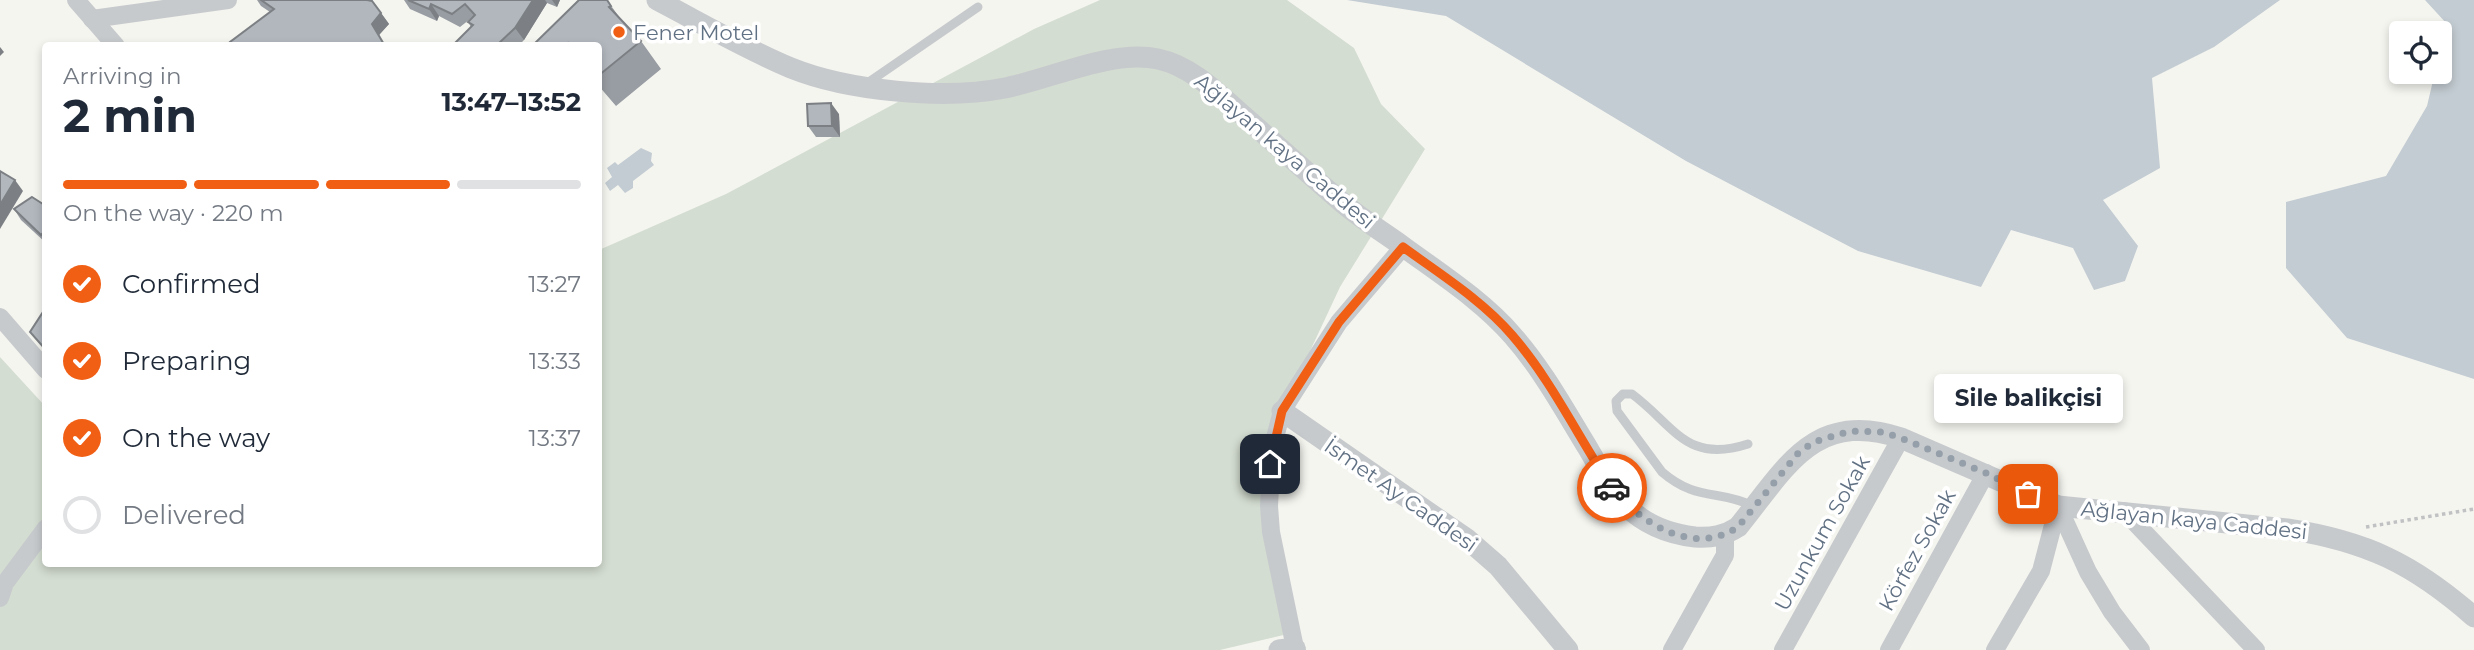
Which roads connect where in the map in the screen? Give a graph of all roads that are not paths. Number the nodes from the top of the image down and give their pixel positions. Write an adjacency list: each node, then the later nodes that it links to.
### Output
1 (76, 0): 5 (street)
2 (228, 0): 5 (street)
3 (657, 0): 7 (street, Ağlayan kaya Caddesi)
4 (978, 8): 7 (lane)
5 (92, 19): 6 (street)
6 (112, 42)
7 (863, 86): 8 (street, Ağlayan kaya Caddesi)
8 (1403, 247): 11 (street); 19 (street, Ağlayan kaya Caddesi)
9 (0, 317): 10 (street)
10 (42, 365)
11 (1282, 411): 22 (street); 23 (street, İsmet Ay Caddesi)
12 (1901, 438): 14 (street, Ağlayan kaya Caddesi); 16 (street, Ağlayan kaya Caddesi); 25 (street, Uzunkum Sokak)
13 (1748, 444): 16 (lane)
14 (1986, 473): 15 (street, Ağlayan kaya Caddesi); 26 (street, Körfez Sokak)
15 (2058, 506): 17 (street, Ağlayan kaya Caddesi); 27 (street); 28 (street)
16 (1754, 507): 19 (street, Ağlayan kaya Caddesi)
17 (2124, 511): 21 (street, Ağlayan kaya Caddesi); 29 (street)
18 (42, 533): 20 (street)
19 (1725, 536): 24 (street)
20 (0, 597)
21 (2474, 617)
22 (1291, 649)
23 (1568, 650)
24 (1672, 650)
25 (1783, 650)
26 (1889, 650)
27 (1995, 650)
28 (2141, 650)
29 (2256, 650)

